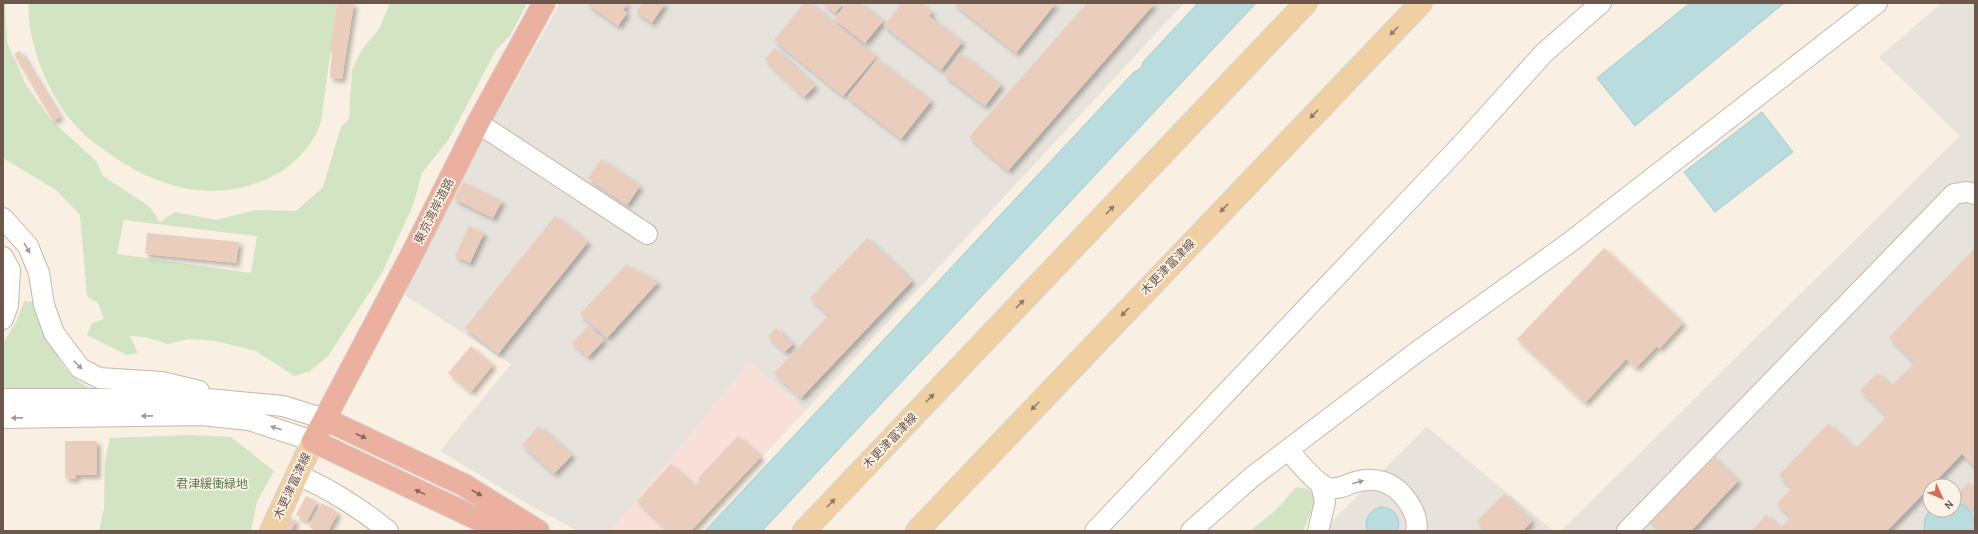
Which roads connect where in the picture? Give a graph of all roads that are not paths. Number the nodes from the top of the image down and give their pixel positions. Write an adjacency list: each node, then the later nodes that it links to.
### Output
1 (544, 3): 6 (highway, 東京湾岸道路)
2 (1306, 3): 24 (main road, 木更津富津線, one-way to 2)
3 (1421, 3): 25 (main road, 木更津富津線, one-way to 25)
4 (1601, 3): 26 (street)
5 (1877, 3): 17 (street)
6 (478, 123): 9 (street); 15 (highway, 東京湾岸道路)
7 (1975, 194): 30 (street)
8 (3, 218): 13 (street, one-way to 13)
9 (647, 234)
10 (3, 257): 11 (street)
11 (3, 319)
12 (3, 399): 13 (street)
13 (208, 399): 15 (street)
14 (3, 418): 16 (street, one-way to 14)
15 (325, 419): 16 (highway, 東京湾岸道路); 23 (highway, one-way to 23)
16 (313, 441): 18 (main road, 木更津富津線); 22 (highway, one-way to 16)
17 (1288, 450): 19 (street); 27 (street)
18 (297, 475): 20 (main road, 木更津富津線); 21 (street)
19 (1321, 484): 28 (street); 29 (street, one-way to 29)
20 (271, 531)
21 (388, 531)
22 (503, 531)
23 (538, 531)
24 (804, 531)
25 (917, 531)
26 (1095, 531)
27 (1191, 531)
28 (1318, 531)
29 (1416, 531)
30 (1627, 531)

